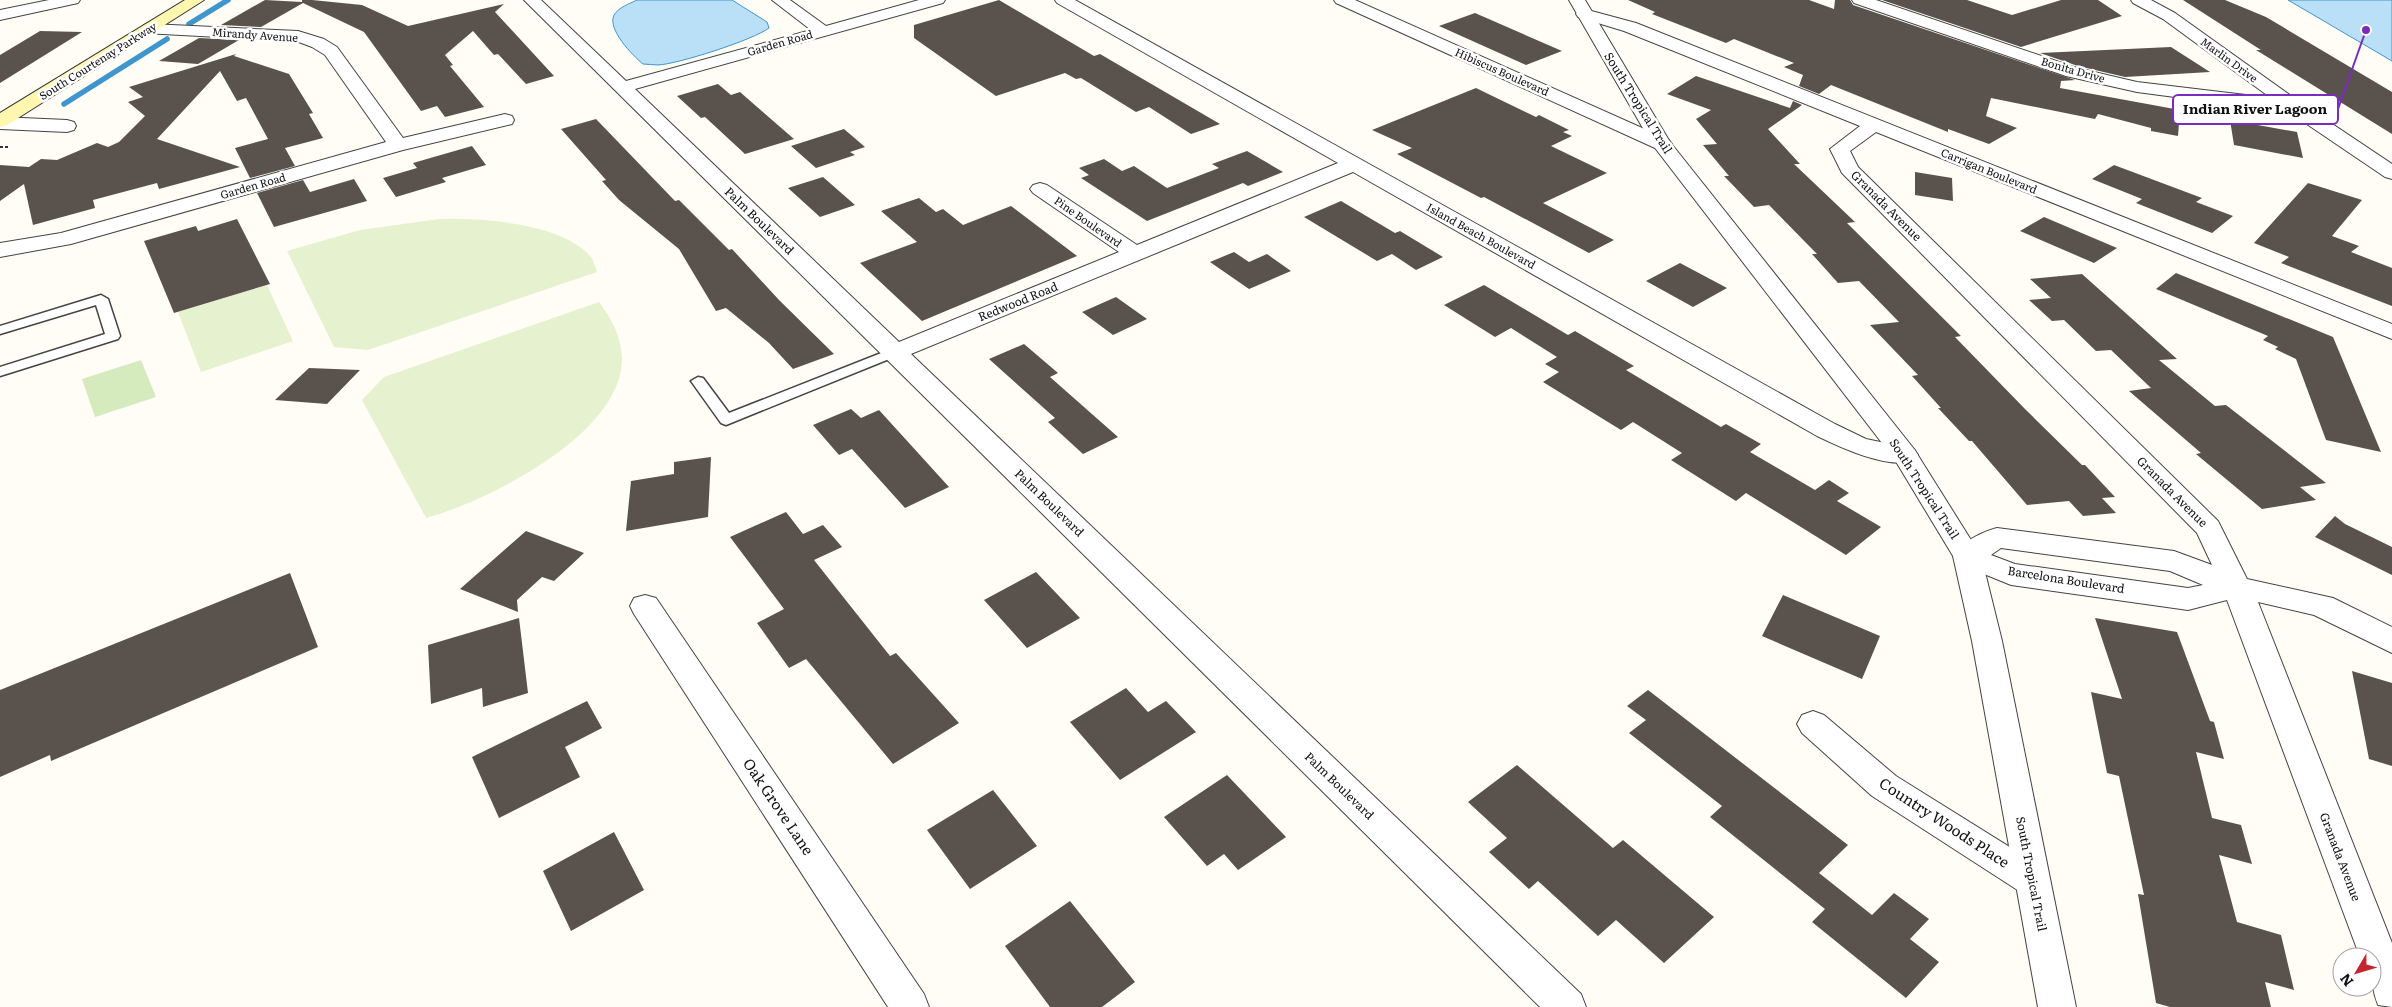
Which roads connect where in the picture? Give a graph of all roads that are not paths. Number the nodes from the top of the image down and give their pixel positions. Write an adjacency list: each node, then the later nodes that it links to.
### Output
1 (72, 0): 11 (street)
2 (196, 0): 12 (main road, South Courtenay Parkway)
3 (532, 0): 14 (street, Palm Boulevard)
4 (780, 0): 13 (street)
5 (936, 0): 13 (street, Garden Road)
6 (1063, 0): 22 (street, Island Beach Boulevard)
7 (1342, 0): 20 (street, Hibiscus Boulevard)
8 (1860, 0): 15 (street, Bonita Drive)
9 (2139, 0): 15 (street, Marlin Drive)
10 (1581, 7): 18 (street, Carrigan Boulevard); 20 (street, South Tropical Trail)
11 (0, 15)
12 (150, 29): 17 (main road, South Courtenay Parkway); 21 (street, Mirandy Avenue)
13 (823, 31): 14 (street, Garden Road)
14 (623, 88): 29 (street, Palm Boulevard)
15 (2294, 107): 23 (street, Marlin Drive)
16 (505, 120): 21 (street, Garden Road)
17 (0, 122): 19 (street)
18 (1872, 125): 28 (street, Carrigan Boulevard); 34 (street, Granada Avenue)
19 (67, 126)
20 (1662, 144): 32 (street, South Tropical Trail)
21 (398, 145): 25 (street, Garden Road)
22 (1354, 164): 26 (street, Redwood Road); 32 (street, Island Beach Boulevard)
23 (2392, 173)
24 (1040, 188): 26 (street, Pine Boulevard)
25 (0, 250)
26 (1136, 254): 29 (street, Redwood Road)
27 (0, 330): 30 (lane)
28 (2392, 332)
29 (894, 352): 31 (lane, Redwood Road); 41 (street, Palm Boulevard)
30 (0, 372)
31 (698, 381)
32 (1904, 455): 33 (street, South Tropical Trail)
33 (1967, 556): 34 (street, Barcelona Boulevard); 38 (street, South Tropical Trail)
34 (2237, 587): 36 (street, Barcelona Boulevard); 39 (street, Granada Avenue)
35 (645, 606): 40 (street, Oak Grove Lane)
36 (2392, 641)
37 (1813, 724): 38 (street, Country Woods Place)
38 (2032, 880): 42 (street, South Tropical Trail)
39 (2392, 992)
40 (910, 1007)
41 (1566, 1007)
42 (2057, 1007)

